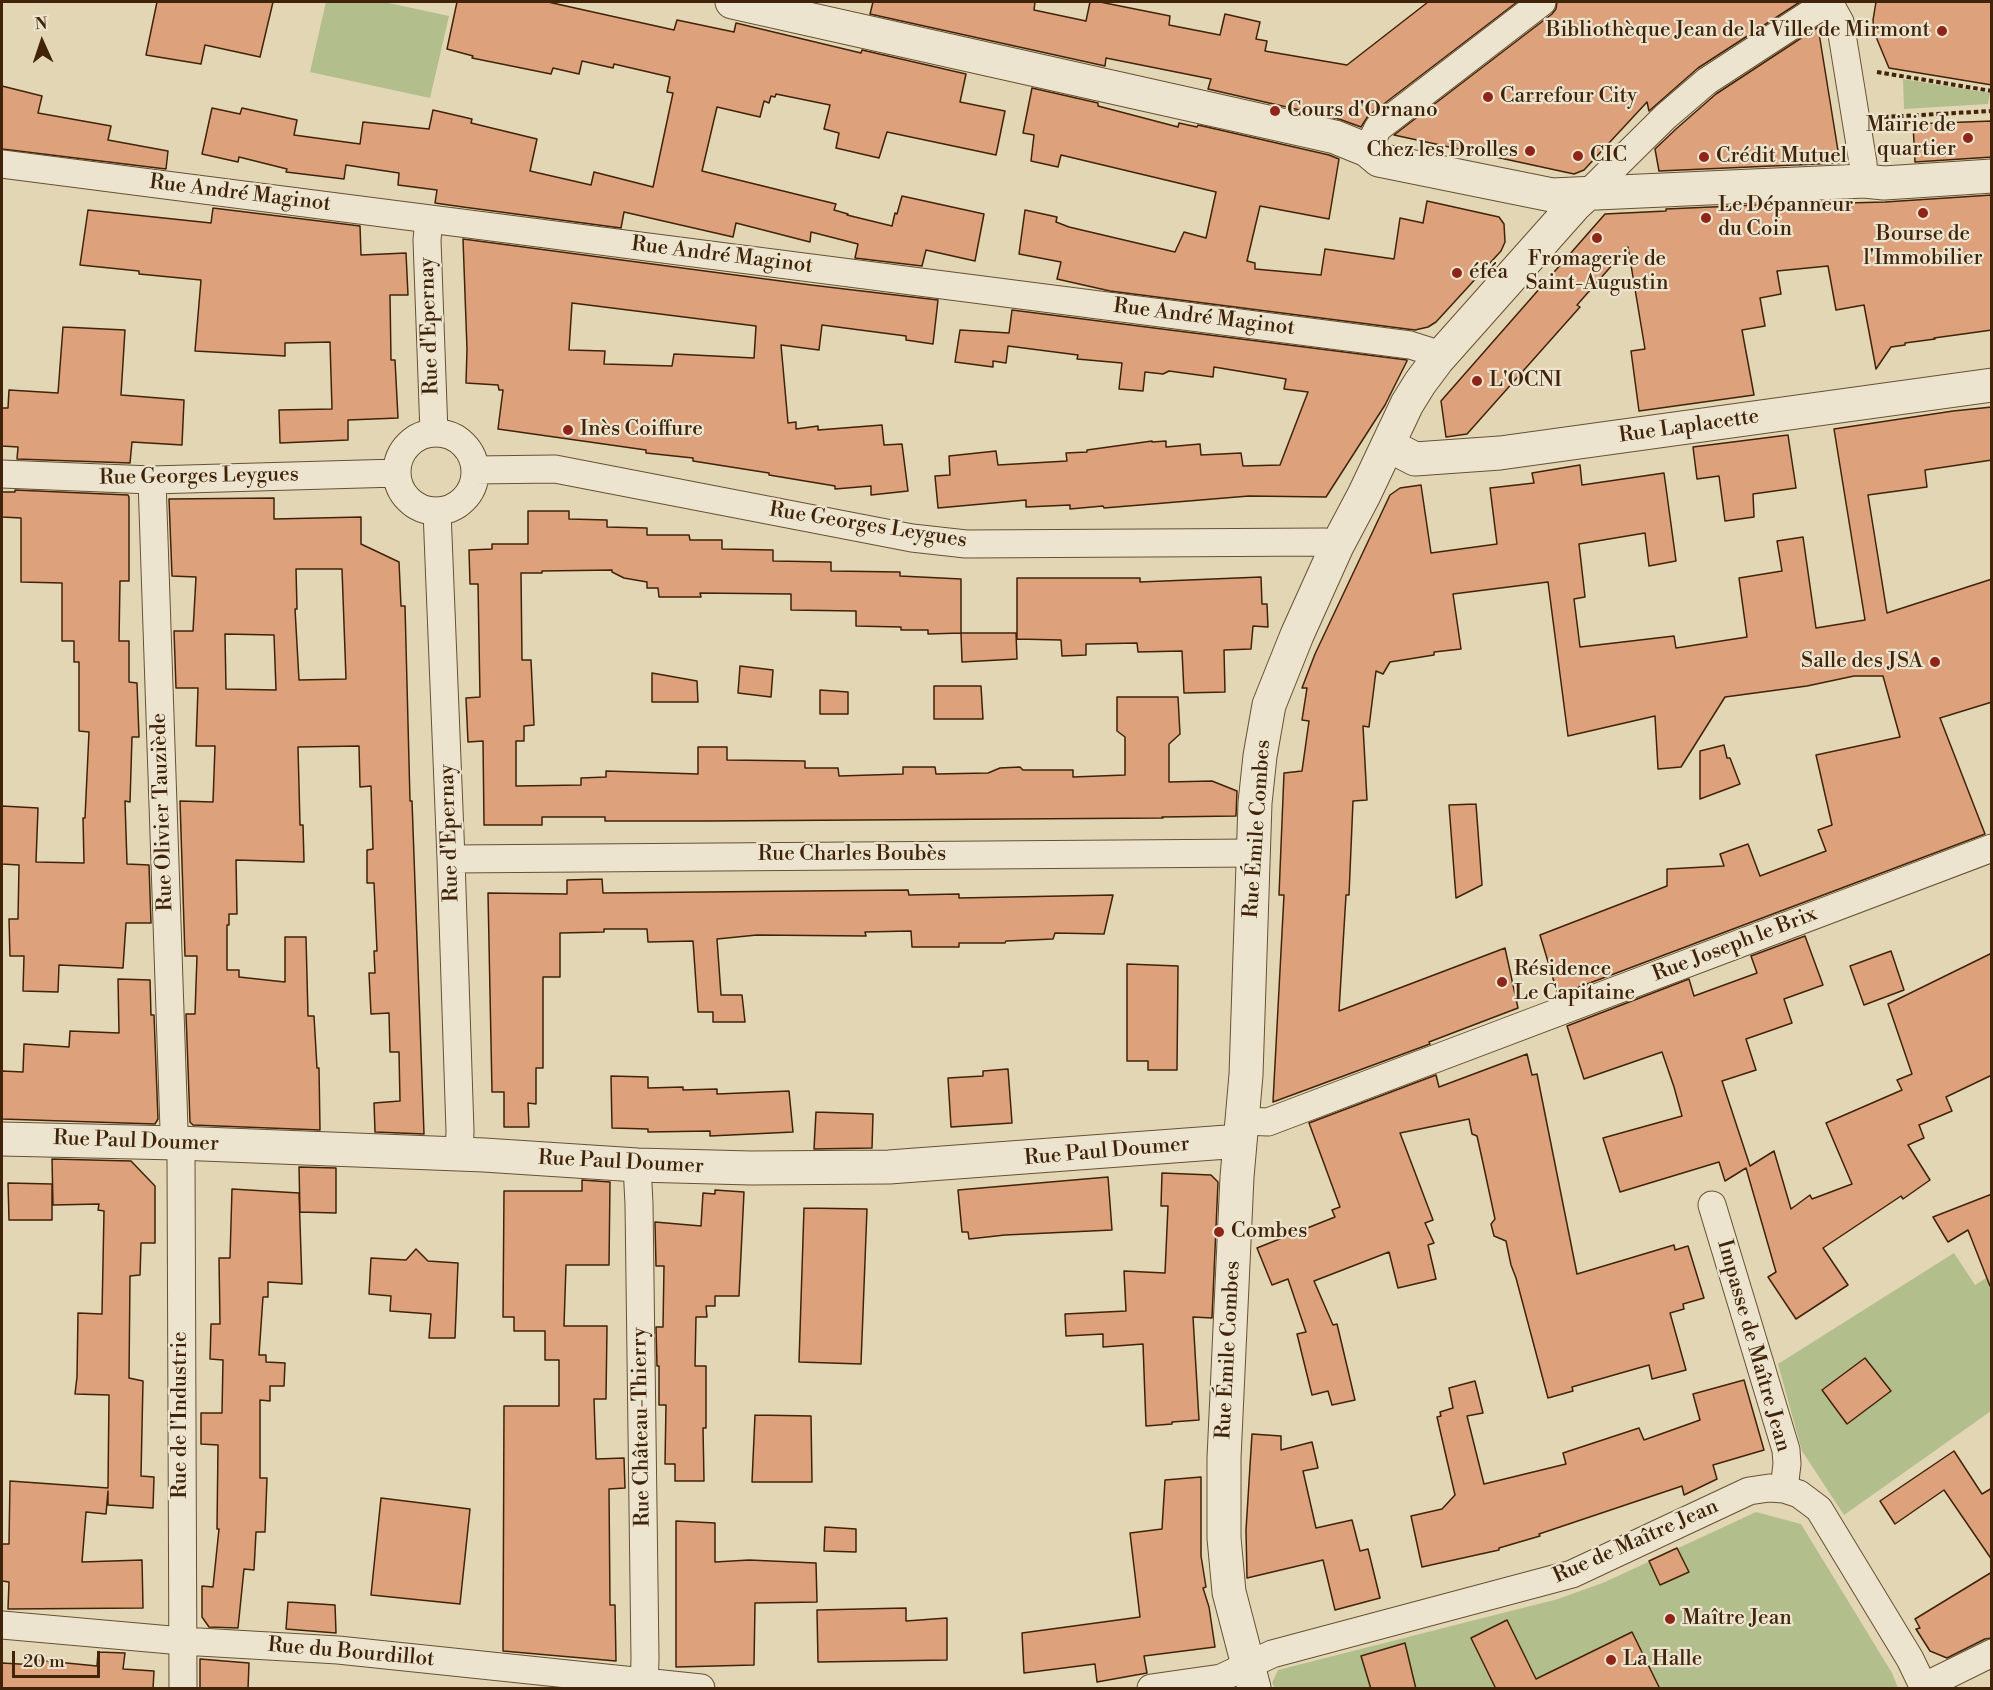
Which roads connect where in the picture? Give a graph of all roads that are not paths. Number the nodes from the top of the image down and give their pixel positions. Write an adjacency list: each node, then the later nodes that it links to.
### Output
1 (732, 2): 4 (street)
2 (1542, 2): 4 (street)
3 (1829, 2): 7 (street); 8 (street, Rue Émile Combes)
4 (1367, 150): 8 (street)
5 (2, 164): 9 (street, Rue André Maginot)
6 (1992, 176): 7 (street)
7 (1864, 181): 8 (street)
8 (1587, 194): 10 (street, Rue Émile Combes)
9 (429, 219): 10 (street, Rue André Maginot); 12 (street, Rue d'Epernay)
10 (1438, 359): 13 (street, Rue Émile Combes)
11 (1992, 385): 13 (street, Rue Laplacette)
12 (434, 433): 14 (street); 15 (street)
13 (1388, 446): 19 (street, Rue Émile Combes)
14 (475, 470): 18 (street); 19 (street, Rue Georges Leygues)
15 (397, 473): 17 (street, Rue Georges Leygues); 18 (street)
16 (2, 474): 17 (street, Rue Georges Leygues)
17 (152, 480): 25 (street, Rue Olivier Tauziède)
18 (437, 511): 22 (street, Rue d'Epernay)
19 (1337, 546): 21 (street, Rue Émile Combes)
20 (1992, 848): 23 (street, Rue Joseph le Brix)
21 (1253, 853): 22 (street, Rue Charles Boubès); 23 (street, Rue Émile Combes)
22 (451, 859): 26 (street, Rue d'Epernay)
23 (1241, 1132): 27 (street, Rue Paul Doumer); 33 (street, Rue Émile Combes)
24 (2, 1139): 25 (street, Rue Paul Doumer)
25 (177, 1143): 26 (street, Rue Paul Doumer); 31 (street, Rue de l'Industrie)
26 (459, 1155): 27 (street, Rue Paul Doumer)
27 (637, 1165): 34 (street, Rue Château-Thierry)
28 (1712, 1204): 29 (street, Impasse de Maître Jean)
29 (1784, 1489): 33 (street, Rue de Maître Jean); 35 (street, Rue de Maître Jean)
30 (2, 1625): 31 (street, Rue du Bourdillot)
31 (182, 1641): 34 (street, Rue du Bourdillot); 36 (street, Rue de l'Industrie)
32 (1992, 1653): 35 (street)
33 (1251, 1677): 38 (street)
34 (644, 1685): 37 (street, Rue du Bourdillot)
35 (1924, 1688)
36 (183, 1689)
37 (701, 1689)
38 (1151, 1689)

